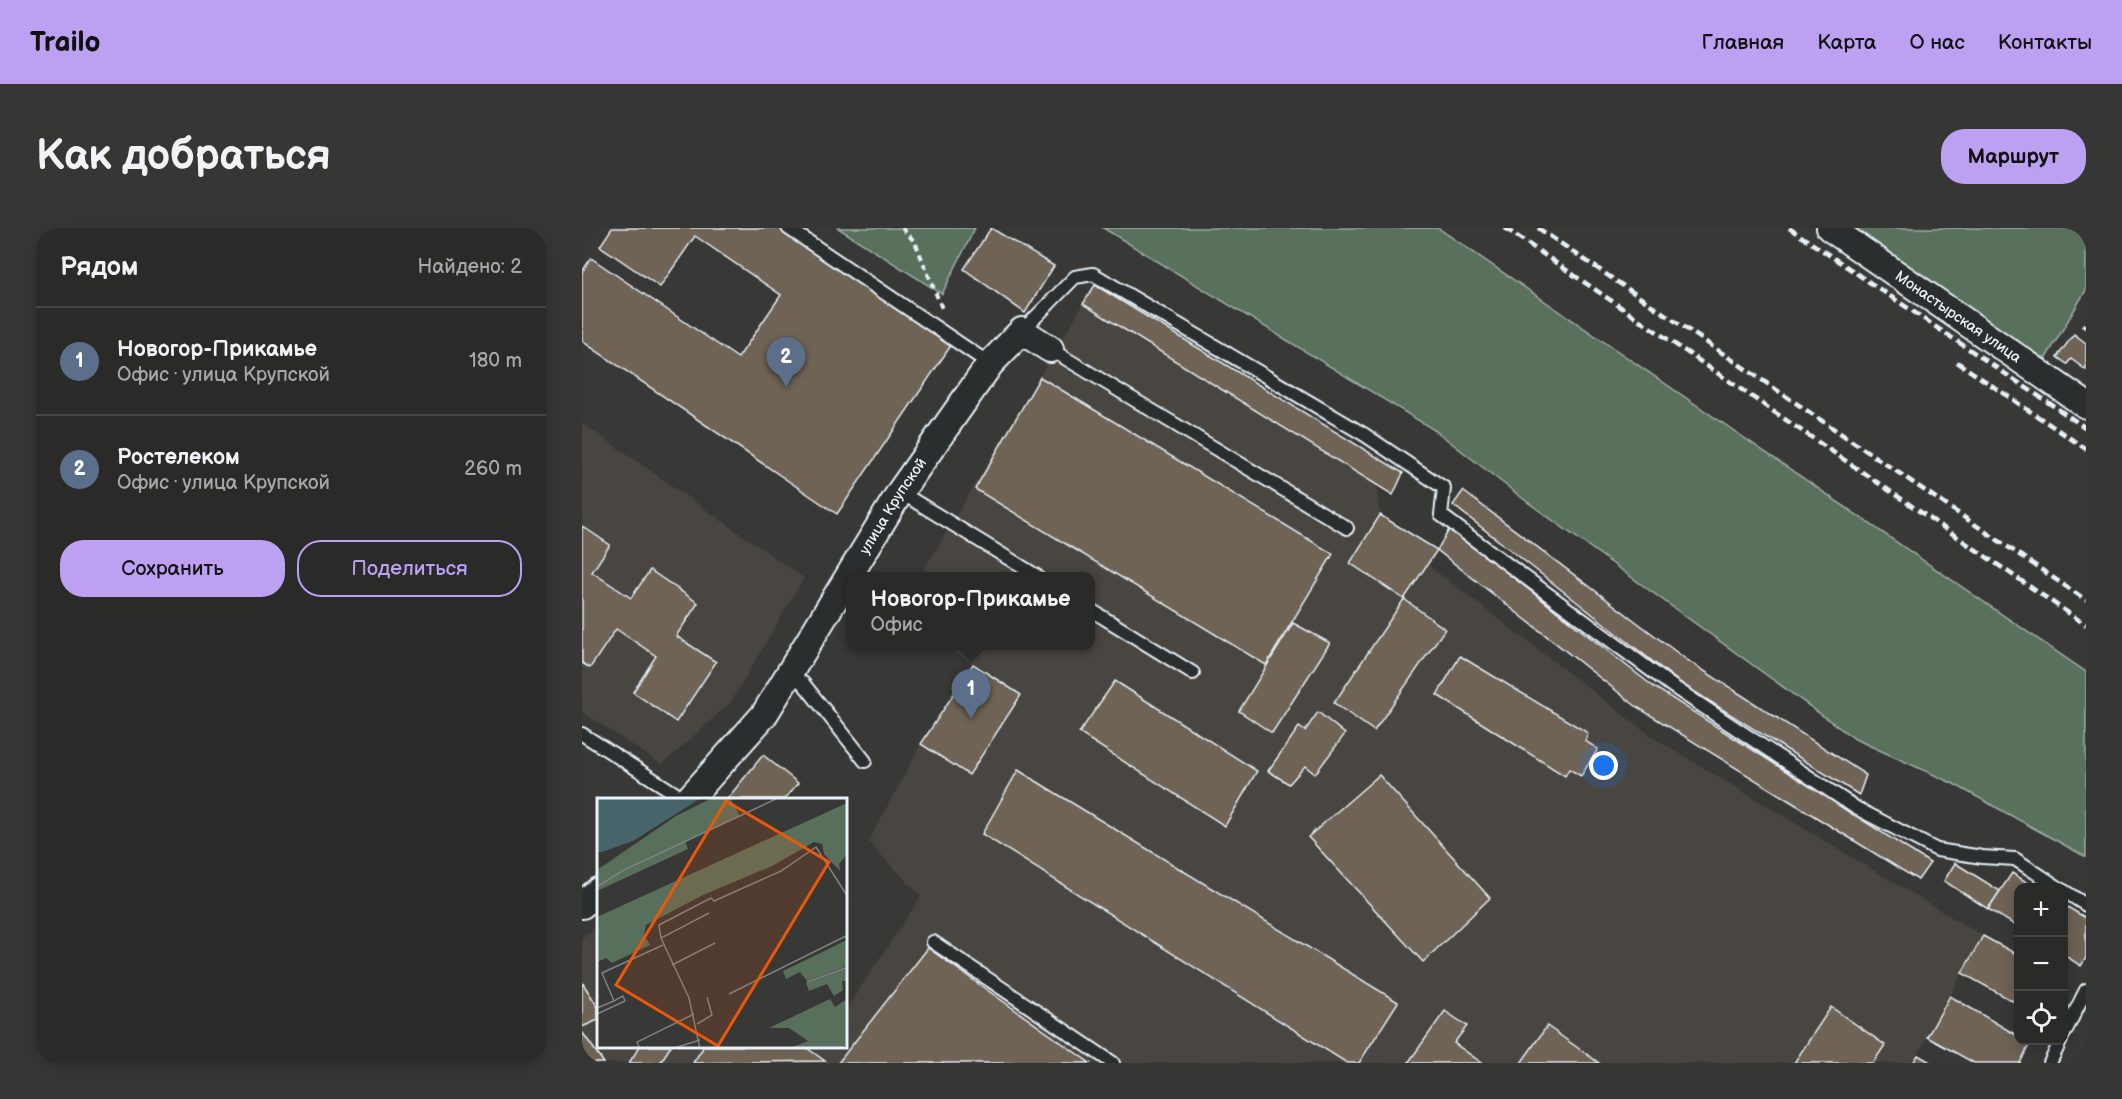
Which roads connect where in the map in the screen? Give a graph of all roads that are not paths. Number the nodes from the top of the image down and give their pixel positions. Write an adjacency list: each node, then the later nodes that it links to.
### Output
1 (788, 228): 5 (lane)
2 (1830, 228): 6 (street, Монастырская улица)
3 (1022, 331): 4 (street); 5 (street, улица Крупской); 19 (lane)
4 (1050, 349): 8 (lane)
5 (990, 364): 7 (street, улица Крупской)
6 (2086, 405)
7 (900, 492): 9 (street, улица Крупской); 10 (lane)
8 (1347, 528)
9 (852, 572)
10 (1030, 572)
11 (846, 581): 14 (street, улица Крупской)
12 (1095, 612): 13 (lane)
13 (1192, 673)
14 (790, 674): 16 (lane); 18 (street, улица Крупской)
15 (582, 734): 17 (lane)
16 (866, 760)
17 (684, 798)
18 (687, 798)
19 (2051, 883)
20 (597, 892): 22 (street)
21 (2068, 894): 23 (lane)
22 (582, 905)
23 (2086, 906)
24 (933, 942): 28 (lane)
25 (2086, 990): 26 (lane)
26 (2068, 1026)
27 (2059, 1045): 29 (lane)
28 (1113, 1063)
29 (2050, 1063)

